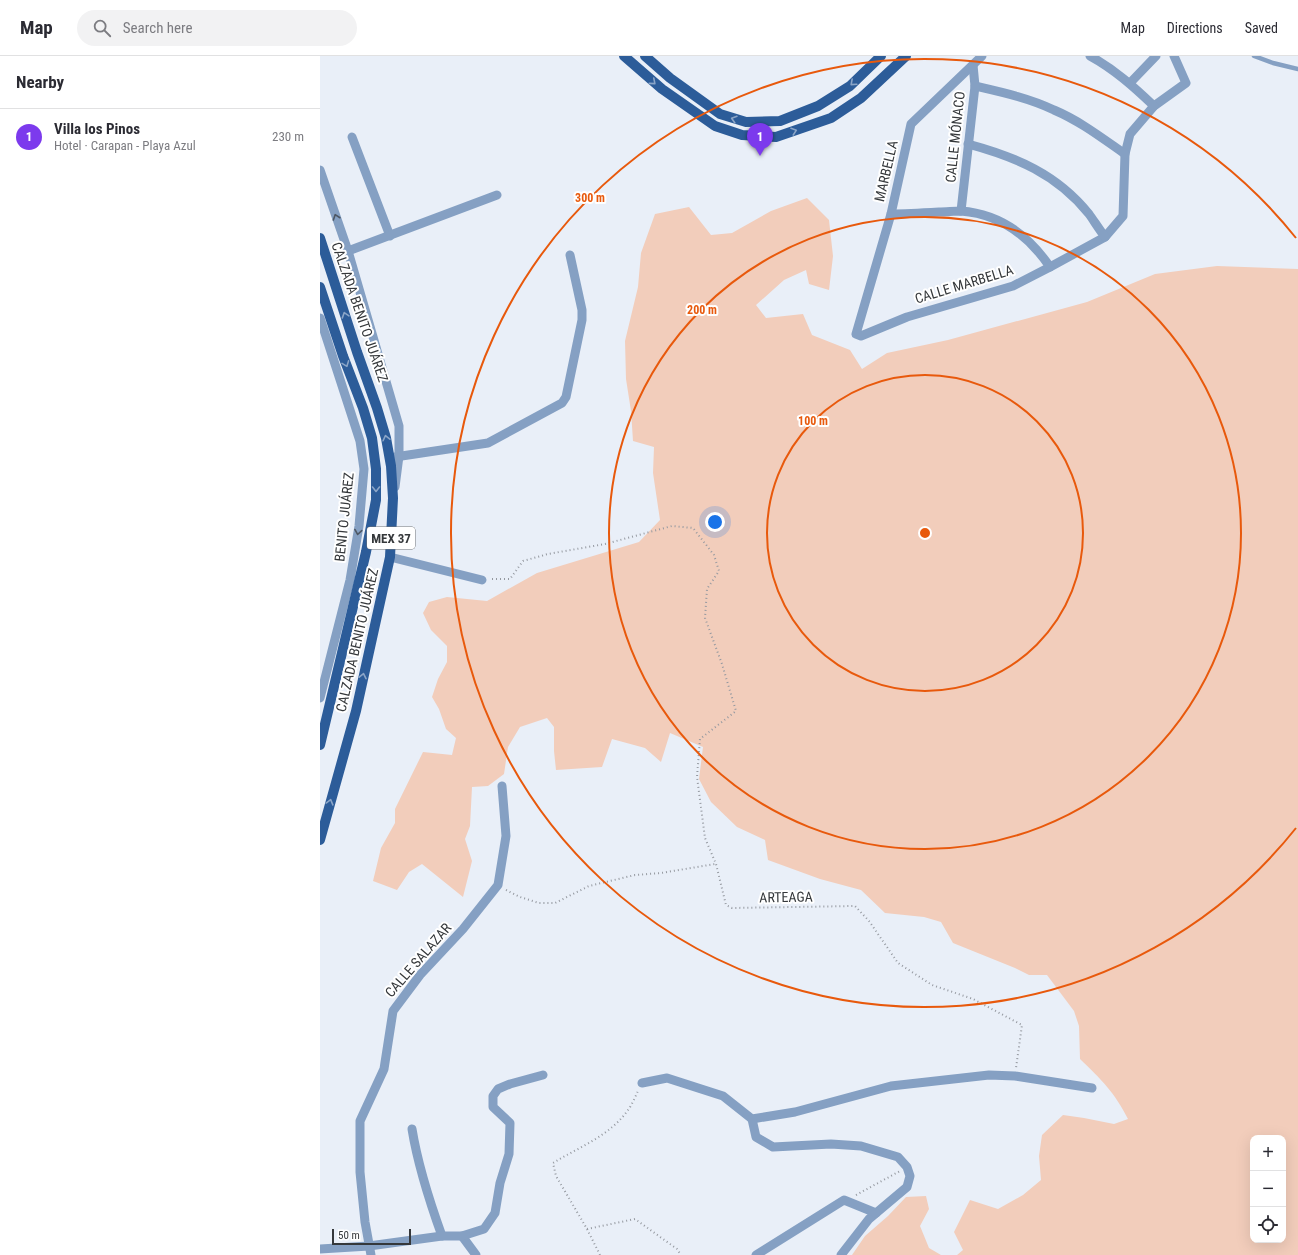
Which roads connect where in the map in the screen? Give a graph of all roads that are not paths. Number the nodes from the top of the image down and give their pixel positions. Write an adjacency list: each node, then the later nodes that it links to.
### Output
1 (624, 56): 4 (main road, one-way to 4)
2 (645, 56): 3 (main road, one-way to 2)
3 (881, 56)
4 (906, 56)
5 (982, 56): 10 (street, MARBELLA)
6 (1090, 56): 12 (street)
7 (1156, 56): 12 (street)
8 (1174, 56): 14 (street, CALLE MARBELLA)
9 (1254, 56): 11 (lane)
10 (973, 65): 13 (street, CALLE MÓNACO); 21 (street, MARBELLA)
11 (1298, 69)
12 (1130, 83): 14 (street)
13 (975, 86): 16 (street, CALLE MÓNACO); 17 (street)
14 (1154, 106): 17 (street, CALLE MARBELLA)
15 (352, 137): 22 (street)
16 (968, 144): 20 (street, CALLE MÓNACO); 23 (street)
17 (1125, 154): 23 (street, CALLE MARBELLA)
18 (320, 170): 25 (street, one-way to 18)
19 (498, 195): 22 (street)
20 (961, 212): 21 (street, MARBELLA); 27 (street, MARBELLA)
21 (891, 214): 27 (street, CALLE MARBELLA)
22 (390, 236): 25 (street)
23 (1104, 237): 27 (street, CALLE MARBELLA)
24 (320, 238): 30 (main road, CALZADA BENITO JUÁREZ / MEX 37, one-way to 24)
25 (348, 251): 30 (street)
26 (570, 255): 30 (street)
27 (1050, 267)
28 (320, 287): 34 (main road, CALZADA BENITO JUÁREZ / MEX 37, one-way to 34)
29 (320, 318): 33 (street, BENITO JUÁREZ, one-way to 33)
30 (395, 457): 31 (main road, CALZADA BENITO JUÁREZ / MEX 37)
31 (390, 557): 32 (street); 36 (main road, CALZADA BENITO JUÁREZ / MEX 37, one-way to 31)
32 (482, 580)
33 (320, 698)
34 (320, 746)
35 (502, 786): 46 (street, CALLE SALAZAR)
36 (320, 840)
37 (543, 1075): 44 (street)
38 (642, 1082): 40 (street)
39 (1092, 1088): 40 (street)
40 (752, 1119): 42 (street)
41 (412, 1129): 43 (street)
42 (876, 1213): 48 (street); 49 (street)
43 (442, 1236): 44 (street); 46 (street)
44 (462, 1236): 47 (street)
45 (320, 1249): 46 (street)
46 (370, 1251)
47 (476, 1255)
48 (756, 1255)
49 (841, 1255)

